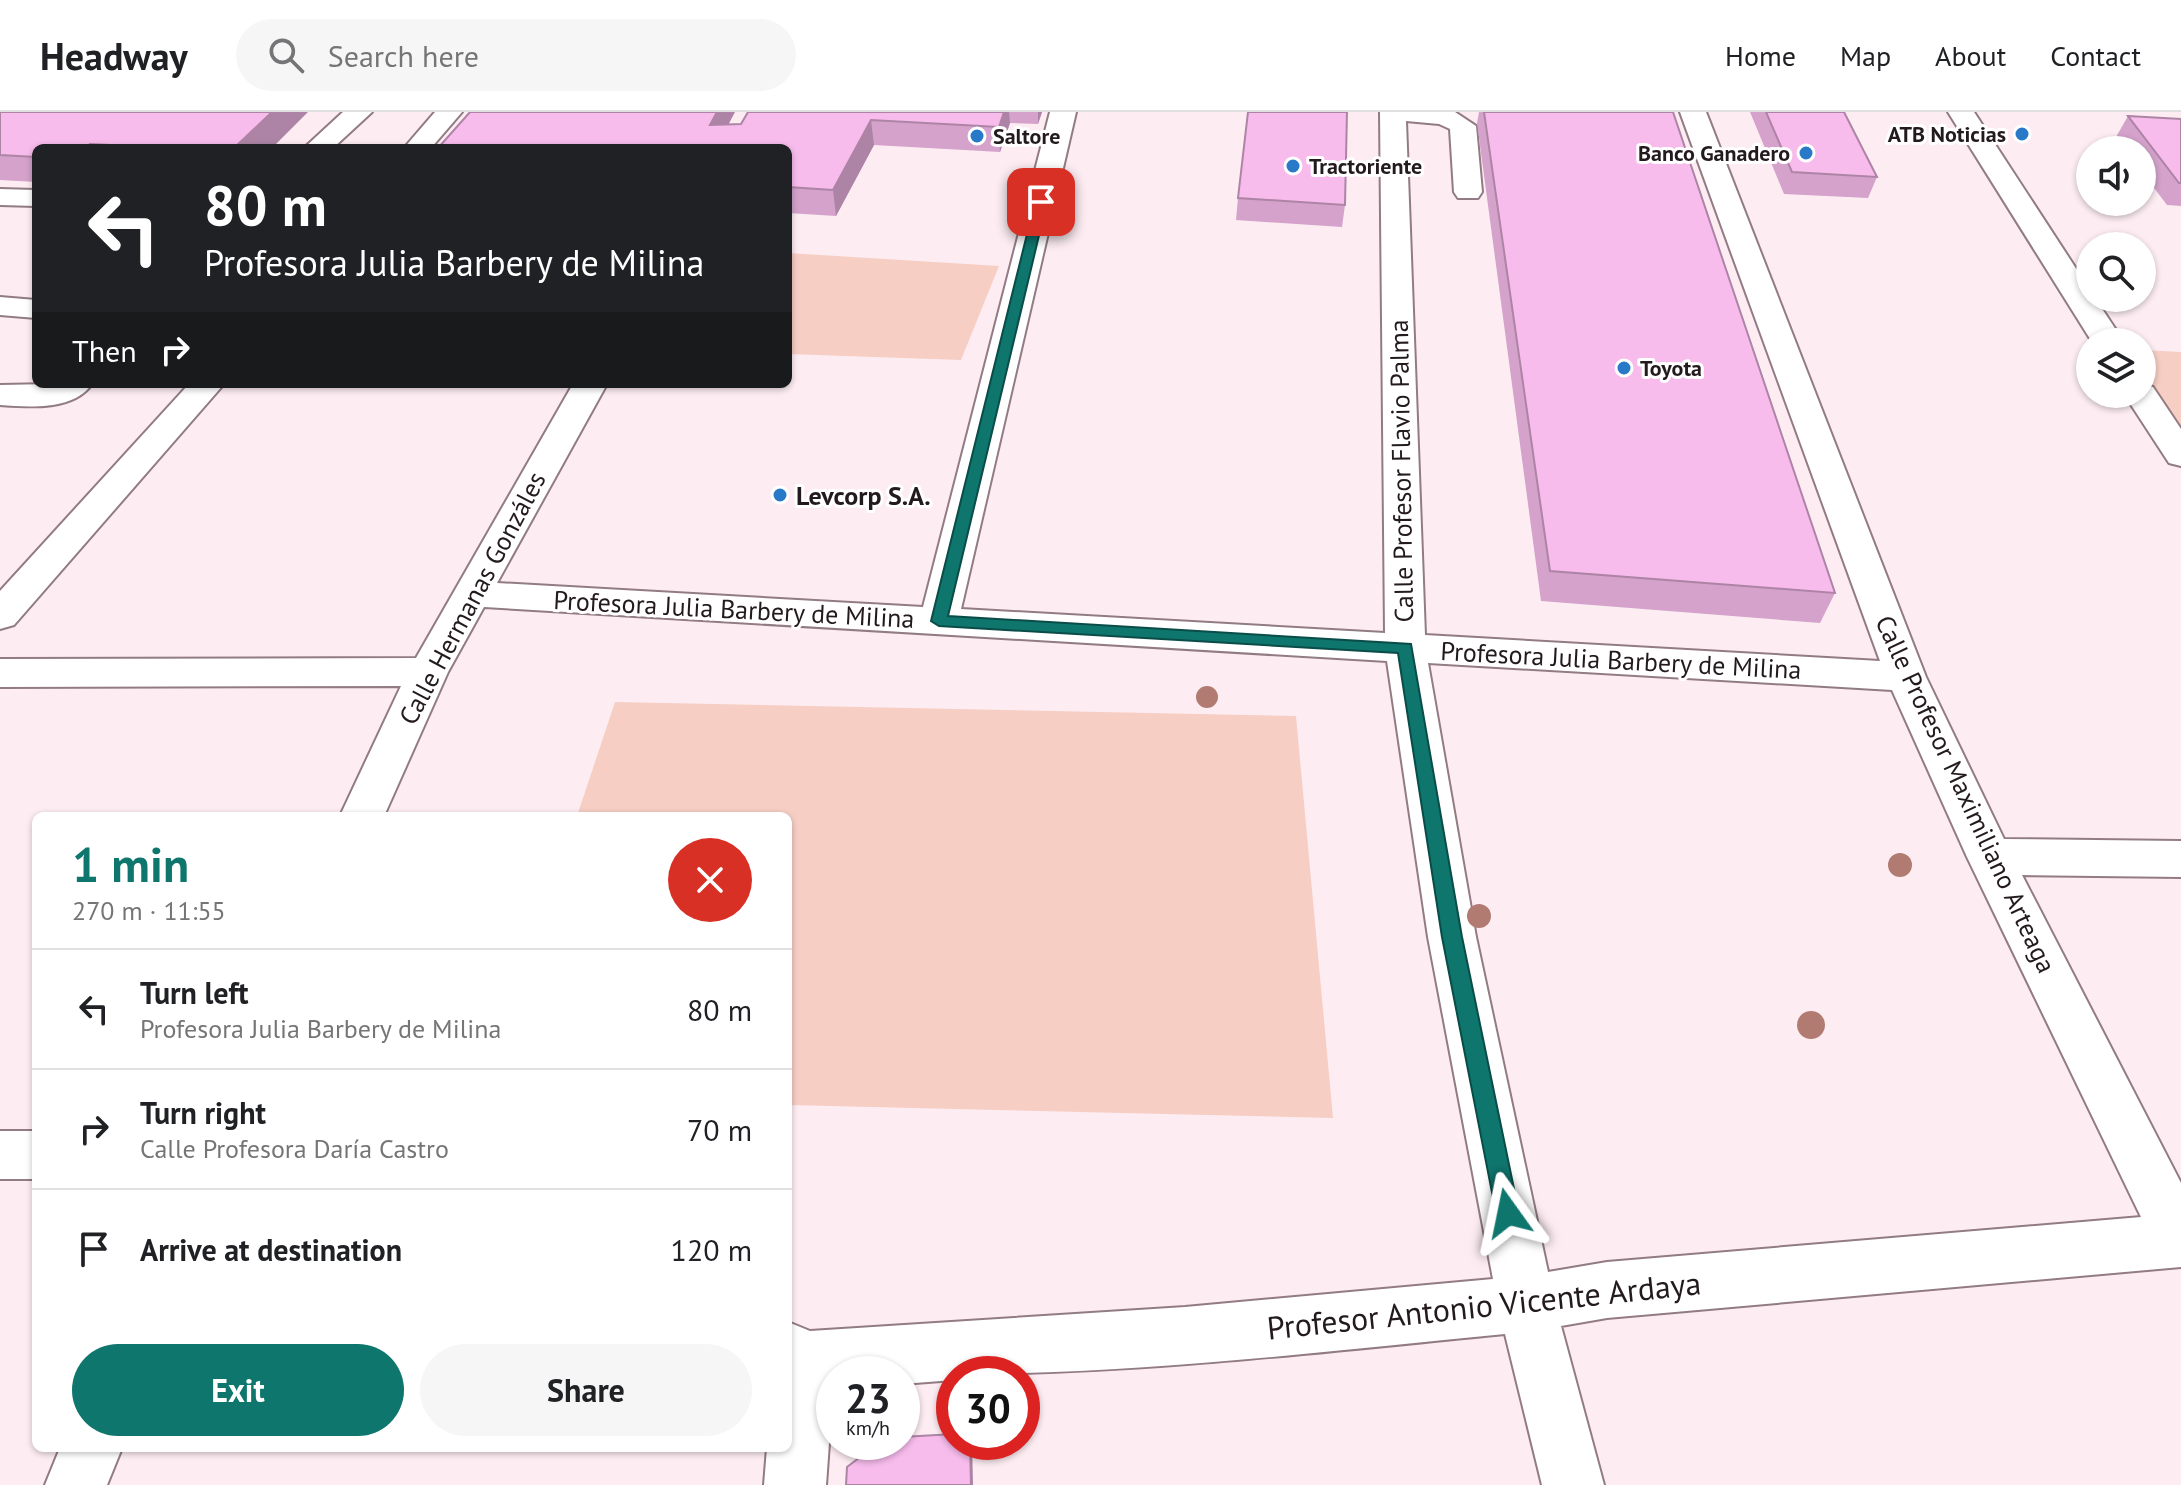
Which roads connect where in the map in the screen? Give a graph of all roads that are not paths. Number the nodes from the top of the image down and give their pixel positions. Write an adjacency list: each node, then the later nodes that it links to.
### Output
1 (359, 112): 7 (street)
2 (449, 112): 8 (street)
3 (1063, 112): 23 (street)
4 (1393, 112): 9 (street); 24 (street, Calle Profesor Flavio Palma)
5 (1693, 112): 27 (street, Calle Profesor Maximiliano Arteaga)
6 (1961, 112): 14 (street)
7 (322, 144)
8 (421, 144)
9 (1468, 192)
10 (0, 197): 11 (street)
11 (32, 198)
12 (0, 306): 13 (street)
13 (32, 309)
14 (2099, 328)
15 (70, 388): 18 (street)
16 (203, 388): 22 (street)
17 (588, 388): 21 (street, Calle Hermanas Gonzáles)
18 (0, 395)
19 (2150, 408): 20 (street)
20 (2181, 456)
21 (473, 594): 23 (street, Profesora Julia Barbery de Milina); 25 (street, Calle Hermanas Gonzáles)
22 (0, 616)
23 (939, 621): 24 (street, Profesora Julia Barbery de Milina)
24 (1405, 648): 27 (street, Profesora Julia Barbery de Milina); 34 (street, Calle Profesor Flavio Palma)
25 (428, 672): 26 (street); 28 (street, Calle Hermanas Gonzáles)
26 (0, 673)
27 (1906, 677): 29 (street, Calle Profesor Maximiliano Arteaga)
28 (364, 812)
29 (1990, 857): 30 (street); 33 (street, Calle Profesor Maximiliano Arteaga)
30 (2181, 859)
31 (0, 1155): 32 (street)
32 (32, 1155)
33 (2181, 1240): 34 (street, Profesor Antonio Vicente Ardaya)
34 (1526, 1304): 35 (street, Profesor Antonio Vicente Ardaya); 39 (street, Calle Profesor Flavio Palma)
35 (796, 1356): 38 (street)
36 (89, 1452): 37 (street)
37 (76, 1485)
38 (795, 1485)
39 (1573, 1485)

